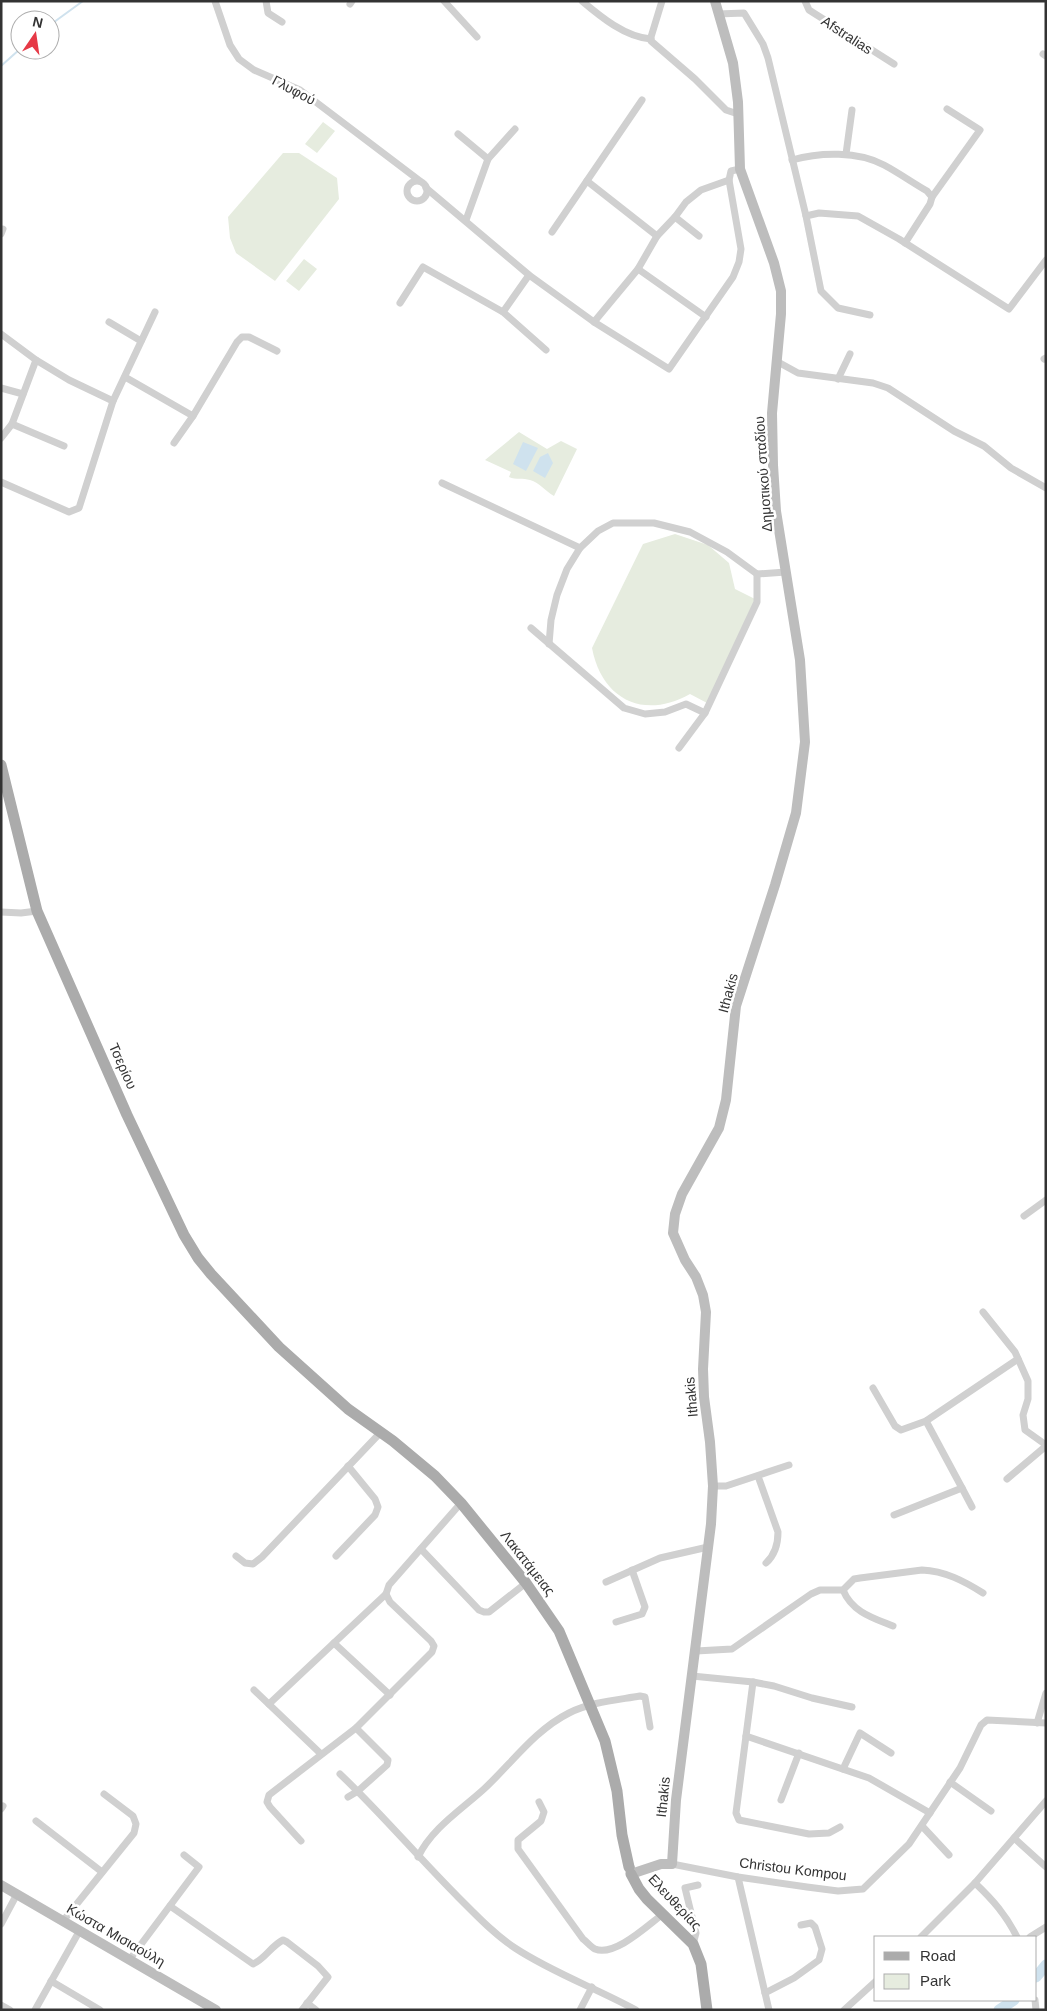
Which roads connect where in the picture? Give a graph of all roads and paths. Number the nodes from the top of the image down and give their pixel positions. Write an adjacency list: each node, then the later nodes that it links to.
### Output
1 (215, 1): 24 (street, Γλυφού)
2 (266, 1): 9 (street)
3 (444, 1): 10 (street)
4 (582, 1): 11 (street)
5 (662, 1): 11 (street)
6 (715, 1): 8 (main road, Δημοτικού σταδίου)
7 (805, 1): 12 (street, Afstralias)
8 (718, 14): 16 (main road, Δημοτικού σταδίου); 21 (street)
9 (282, 22)
10 (477, 37)
11 (651, 39): 16 (street)
12 (894, 64)
13 (642, 100): 25 (street)
14 (947, 109): 27 (street)
15 (852, 110): 19 (street)
16 (738, 114): 22 (main road, Δημοτικού σταδίου)
17 (514, 129): 20 (street)
18 (458, 134): 20 (street)
19 (846, 154): 21 (street); 27 (street)
20 (488, 159): 30 (street)
21 (792, 160): 28 (street)
22 (740, 169): 23 (street); 51 (main road, Δημοτικού σταδίου)
23 (728, 180): 29 (street); 42 (street)
24 (420, 181): 26 (street); 26 (street)
25 (587, 181): 31 (street); 32 (street)
26 (426, 188): 30 (street)
27 (932, 197): 34 (street)
28 (806, 216): 34 (street); 41 (street)
29 (675, 217): 32 (street); 33 (street)
30 (466, 220): 37 (street)
31 (552, 232)
32 (657, 236): 36 (street)
33 (699, 236)
34 (905, 243): 35 (street)
35 (1046, 260)
36 (638, 269): 42 (street); 44 (street)
37 (529, 275): 40 (street); 44 (street)
38 (400, 303): 40 (street)
39 (155, 312): 46 (street)
40 (503, 312): 48 (street)
41 (870, 315)
42 (706, 317): 44 (street)
43 (109, 322): 46 (street)
44 (594, 322)
45 (1, 334): 50 (street)
46 (142, 341): 52 (street)
47 (277, 350): 57 (street)
48 (546, 350)
49 (850, 354): 53 (street)
50 (36, 360): 55 (street); 56 (street)
51 (778, 362): 53 (street); 66 (main road, Δημοτικού σταδίου)
52 (125, 377): 56 (street); 57 (street)
53 (838, 379): 64 (street)
54 (1, 388): 55 (street)
55 (23, 394): 58 (street)
56 (113, 401): 62 (street)
57 (193, 416): 60 (street)
58 (12, 424): 59 (street); 61 (street)
59 (1, 438)
60 (174, 443)
61 (64, 446)
62 (1, 482)
63 (442, 483): 65 (street)
64 (1046, 488)
65 (580, 548): 67 (street); 69 (street)
66 (786, 572): 67 (street); 75 (main road, Δημοτικού σταδίου)
67 (757, 574): 70 (street)
68 (531, 628): 69 (street)
69 (549, 644): 70 (street)
70 (705, 713): 71 (street)
71 (679, 748)
72 (1, 765): 73 (main road, Τσερίου)
73 (37, 911): 74 (street); 79 (main road, Τσερίου)
74 (1, 912)
75 (755, 948): 89 (main road, Ithakis)
76 (1046, 1200): 77 (street)
77 (1024, 1216)
78 (983, 1312): 80 (street)
79 (279, 1347): 83 (main road, Λακατάμειας)
80 (1018, 1359): 82 (street); 84 (street)
81 (873, 1388): 82 (street)
82 (926, 1421): 90 (street)
83 (381, 1432): 86 (street); 91 (main road, Λακατάμειας)
84 (1046, 1445): 88 (street)
85 (789, 1465): 87 (street)
86 (348, 1466): 96 (street); 97 (street)
87 (758, 1476): 89 (street); 98 (street)
88 (1007, 1479)
89 (713, 1486): 94 (main road, Ithakis)
90 (962, 1488): 92 (street); 93 (street)
91 (461, 1503): 95 (street); 101 (main road, Λακατάμειας)
92 (972, 1507)
93 (894, 1514)
94 (708, 1547): 99 (street); 108 (main road, Ithakis)
95 (421, 1549): 101 (street); 104 (street)
96 (236, 1556)
97 (336, 1556)
98 (766, 1564)
99 (632, 1570): 100 (street); 105 (street)
100 (606, 1582)
101 (526, 1583): 115 (main road, Λακατάμειας)
102 (843, 1590): 103 (street); 106 (street); 108 (street)
103 (984, 1592)
104 (386, 1594): 107 (street); 113 (street)
105 (616, 1622)
106 (893, 1626)
107 (334, 1643): 113 (street); 114 (street)
108 (696, 1651): 109 (main road, Ithakis)
109 (692, 1676): 110 (street); 144 (main road, Ithakis)
110 (753, 1682): 116 (street); 121 (street)
111 (254, 1690): 114 (street)
112 (1046, 1693): 117 (street)
113 (390, 1695): 119 (street)
114 (269, 1704): 124 (street)
115 (592, 1705): 120 (street); 143 (street); 146 (main road, Λακατάμειας)
116 (852, 1707)
117 (1037, 1723): 118 (street); 127 (street, Christou Kompou)
118 (1046, 1723)
119 (356, 1728): 124 (street); 128 (street)
120 (650, 1728)
121 (746, 1736): 123 (street); 138 (street)
122 (891, 1752): 125 (street)
123 (799, 1753): 125 (street); 131 (street)
124 (320, 1754): 140 (street)
125 (843, 1769): 135 (street)
126 (340, 1774): 128 (street)
127 (950, 1782): 134 (street); 135 (street, Christou Kompou)
128 (358, 1791): 130 (street); 143 (street)
129 (104, 1794): 147 (street)
130 (348, 1797)
131 (781, 1800)
132 (1046, 1801): 139 (street)
133 (539, 1802): 154 (street)
134 (991, 1811)
135 (930, 1813): 137 (street, Christou Kompou)
136 (36, 1821): 147 (street)
137 (922, 1826): 142 (street); 148 (street, Christou Kompou)
138 (840, 1828)
139 (1014, 1838): 145 (street); 149 (street)
140 (301, 1841)
141 (184, 1854): 153 (street)
142 (949, 1855)
143 (418, 1857): 167 (street)
144 (672, 1864): 146 (main road, Christou Kompou); 148 (street, Christou Kompou)
145 (1046, 1867)
146 (630, 1871): 154 (main road, Ελευθερίας)
147 (102, 1872): 155 (street)
148 (738, 1877): 168 (street)
149 (975, 1883): 160 (street); 161 (street)
150 (698, 1884): 163 (street)
151 (1, 1885): 152 (main road, Κώστα Μισιαούλη)
152 (17, 1894): 155 (main road, Κώστα Μισιαούλη); 156 (street)
153 (170, 1906): 164 (street); 169 (street)
154 (663, 1914): 163 (main road, Ελευθερίας)
155 (63, 1921): 159 (main road, Κώστα Μισιαούλη)
156 (1, 1924)
157 (800, 1925): 168 (street)
158 (1046, 1927): 162 (street)
159 (80, 1930): 164 (main road, Κώστα Μισιαούλη); 165 (street)
160 (922, 1936)
161 (1016, 1936)
162 (1032, 1936)
163 (693, 1944): 181 (main road, Ελευθερίας)
164 (130, 1960): 176 (main road, Κώστα Μισιαούλη)
165 (51, 1980): 174 (street); 175 (street)
166 (874, 1983): 183 (street)
167 (592, 1987): 179 (street); 180 (street)
168 (765, 1993): 182 (street)
169 (307, 2003): 177 (street); 178 (street)
170 (1, 2005): 173 (street)
171 (1036, 2009): 172 (street)
172 (1046, 2009)
173 (10, 2010)
174 (35, 2010)
175 (100, 2010)
176 (216, 2010)
177 (302, 2010)
178 (316, 2010)
179 (580, 2010)
180 (636, 2010)
181 (707, 2010)
182 (769, 2010)
183 (844, 2010)

